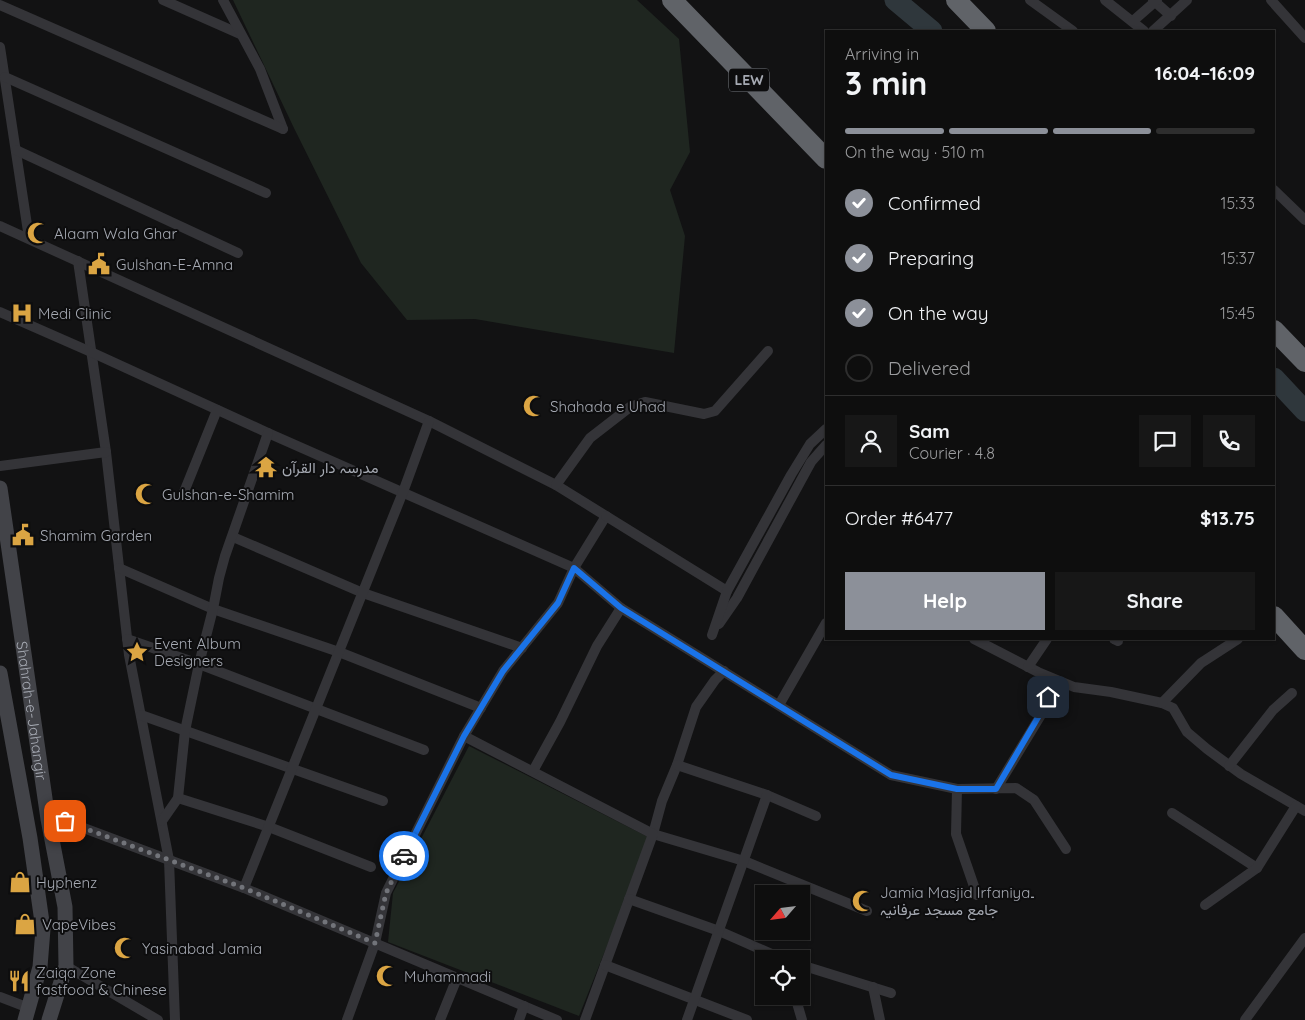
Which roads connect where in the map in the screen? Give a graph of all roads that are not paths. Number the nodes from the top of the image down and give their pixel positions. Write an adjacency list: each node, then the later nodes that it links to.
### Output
1 (163, 0): 17 (street)
2 (223, 0): 17 (street)
3 (672, 0): 22 (highway, LEW)
4 (956, 0): 13 (highway)
5 (1030, 0): 14 (street)
6 (1105, 0): 12 (street)
7 (1155, 0): 11 (street); 12 (street)
8 (1188, 0): 11 (street)
9 (1271, 0): 18 (street)
10 (0, 5): 17 (street)
11 (1171, 16): 16 (street)
12 (1133, 21): 15 (street)
13 (985, 30)
14 (1073, 30)
15 (1143, 30)
16 (1155, 30)
17 (240, 34)
18 (1305, 38)
19 (0, 47): 20 (street)
20 (5, 77): 21 (street); 24 (street)
21 (16, 150): 27 (street); 28 (street)
22 (825, 158)
23 (1275, 191): 25 (street)
24 (266, 193)
25 (1305, 220)
26 (0, 226): 27 (street)
27 (29, 238): 29 (street)
28 (238, 253)
29 (78, 261): 33 (street); 36 (street)
30 (0, 312): 33 (street)
31 (1275, 331): 34 (highway)
32 (768, 351): 42 (street)
33 (91, 352): 35 (street); 40 (street)
34 (1305, 362)
35 (216, 410): 38 (street); 44 (street)
36 (429, 421): 42 (street); 45 (street)
37 (825, 430): 50 (street)
38 (268, 433): 45 (street); 47 (street)
39 (825, 446): 50 (street)
40 (106, 452): 41 (street); 48 (street)
41 (0, 466)
42 (556, 484): 46 (street)
43 (0, 488): 89 (main road, Shahrah-e-Jahangir)
44 (184, 492)
45 (403, 492): 49 (street); 51 (street)
46 (606, 516): 49 (street); 50 (street)
47 (233, 537): 51 (street); 53 (street)
48 (119, 568): 53 (street); 56 (street)
49 (574, 568): 52 (street); 60 (street)
50 (727, 591)
51 (363, 593): 60 (street); 62 (street)
52 (621, 608): 65 (street); 80 (street)
53 (213, 609): 62 (street); 63 (street)
54 (1275, 617): 61 (highway)
55 (825, 625): 70 (street)
56 (127, 639): 63 (street); 73 (street)
57 (976, 640): 64 (street)
58 (1046, 640): 64 (street)
59 (1236, 640): 69 (street)
60 (522, 648): 71 (street)
61 (1305, 650)
62 (339, 652): 71 (street); 72 (street)
63 (199, 664): 72 (street); 74 (street)
64 (1028, 667): 67 (street)
65 (724, 672): 70 (street); 77 (street)
66 (0, 673): 117 (main road)
67 (1056, 680): 69 (street); 82 (street)
68 (1292, 693): 78 (street)
69 (1162, 703): 78 (street)
70 (779, 705): 81 (street)
71 (481, 708): 75 (street)
72 (316, 709): 76 (street); 79 (street)
73 (141, 715): 74 (street); 90 (street)
74 (185, 731): 79 (street); 84 (street)
75 (464, 736): 80 (street); 105 (street)
76 (424, 750)
77 (677, 766): 83 (street); 92 (street)
78 (1229, 766): 86 (street)
79 (292, 769): 85 (street); 91 (street)
80 (533, 772): 92 (street)
81 (957, 789): 82 (street); 99 (street)
82 (996, 789): 93 (street)
83 (767, 795): 88 (street); 95 (street)
84 (178, 798): 90 (street); 91 (street)
85 (383, 800)
86 (1300, 809): 97 (street)
87 (1172, 813): 97 (street)
88 (816, 816)
89 (48, 819): 94 (street); 108 (main road, Shahrah-e-Jahangir)
90 (162, 821): 94 (street)
91 (269, 827): 96 (street); 98 (street)
92 (653, 834): 95 (street); 100 (street)
93 (1066, 849)
94 (169, 860): 98 (street); 120 (street)
95 (744, 861): 102 (street); 103 (street)
96 (372, 867)
97 (1257, 868): 101 (street)
98 (244, 888): 105 (street)
99 (977, 895)
100 (629, 899): 103 (street); 107 (street)
101 (1206, 905)
102 (867, 911)
103 (719, 931): 106 (street); 114 (street)
104 (1305, 938): 130 (street)
105 (375, 943): 110 (street); 121 (street)
106 (762, 950)
107 (605, 965): 114 (street); 125 (street)
108 (66, 966): 118 (main road, Shahrah-e-Jahangir); 119 (street)
109 (810, 968): 111 (street)
110 (457, 978): 116 (street); 122 (street)
111 (872, 987): 112 (street); 129 (street)
112 (892, 993)
113 (0, 997): 117 (street)
114 (695, 999): 126 (street); 127 (street)
115 (798, 1005): 128 (street)
116 (524, 1006): 123 (street); 124 (street)
117 (27, 1014)
118 (49, 1020)
119 (158, 1020)
120 (175, 1020)
121 (347, 1020)
122 (440, 1020)
123 (519, 1020)
124 (557, 1020)
125 (584, 1020)
126 (687, 1020)
127 (747, 1020)
128 (802, 1020)
129 (880, 1020)
130 (1245, 1020)

